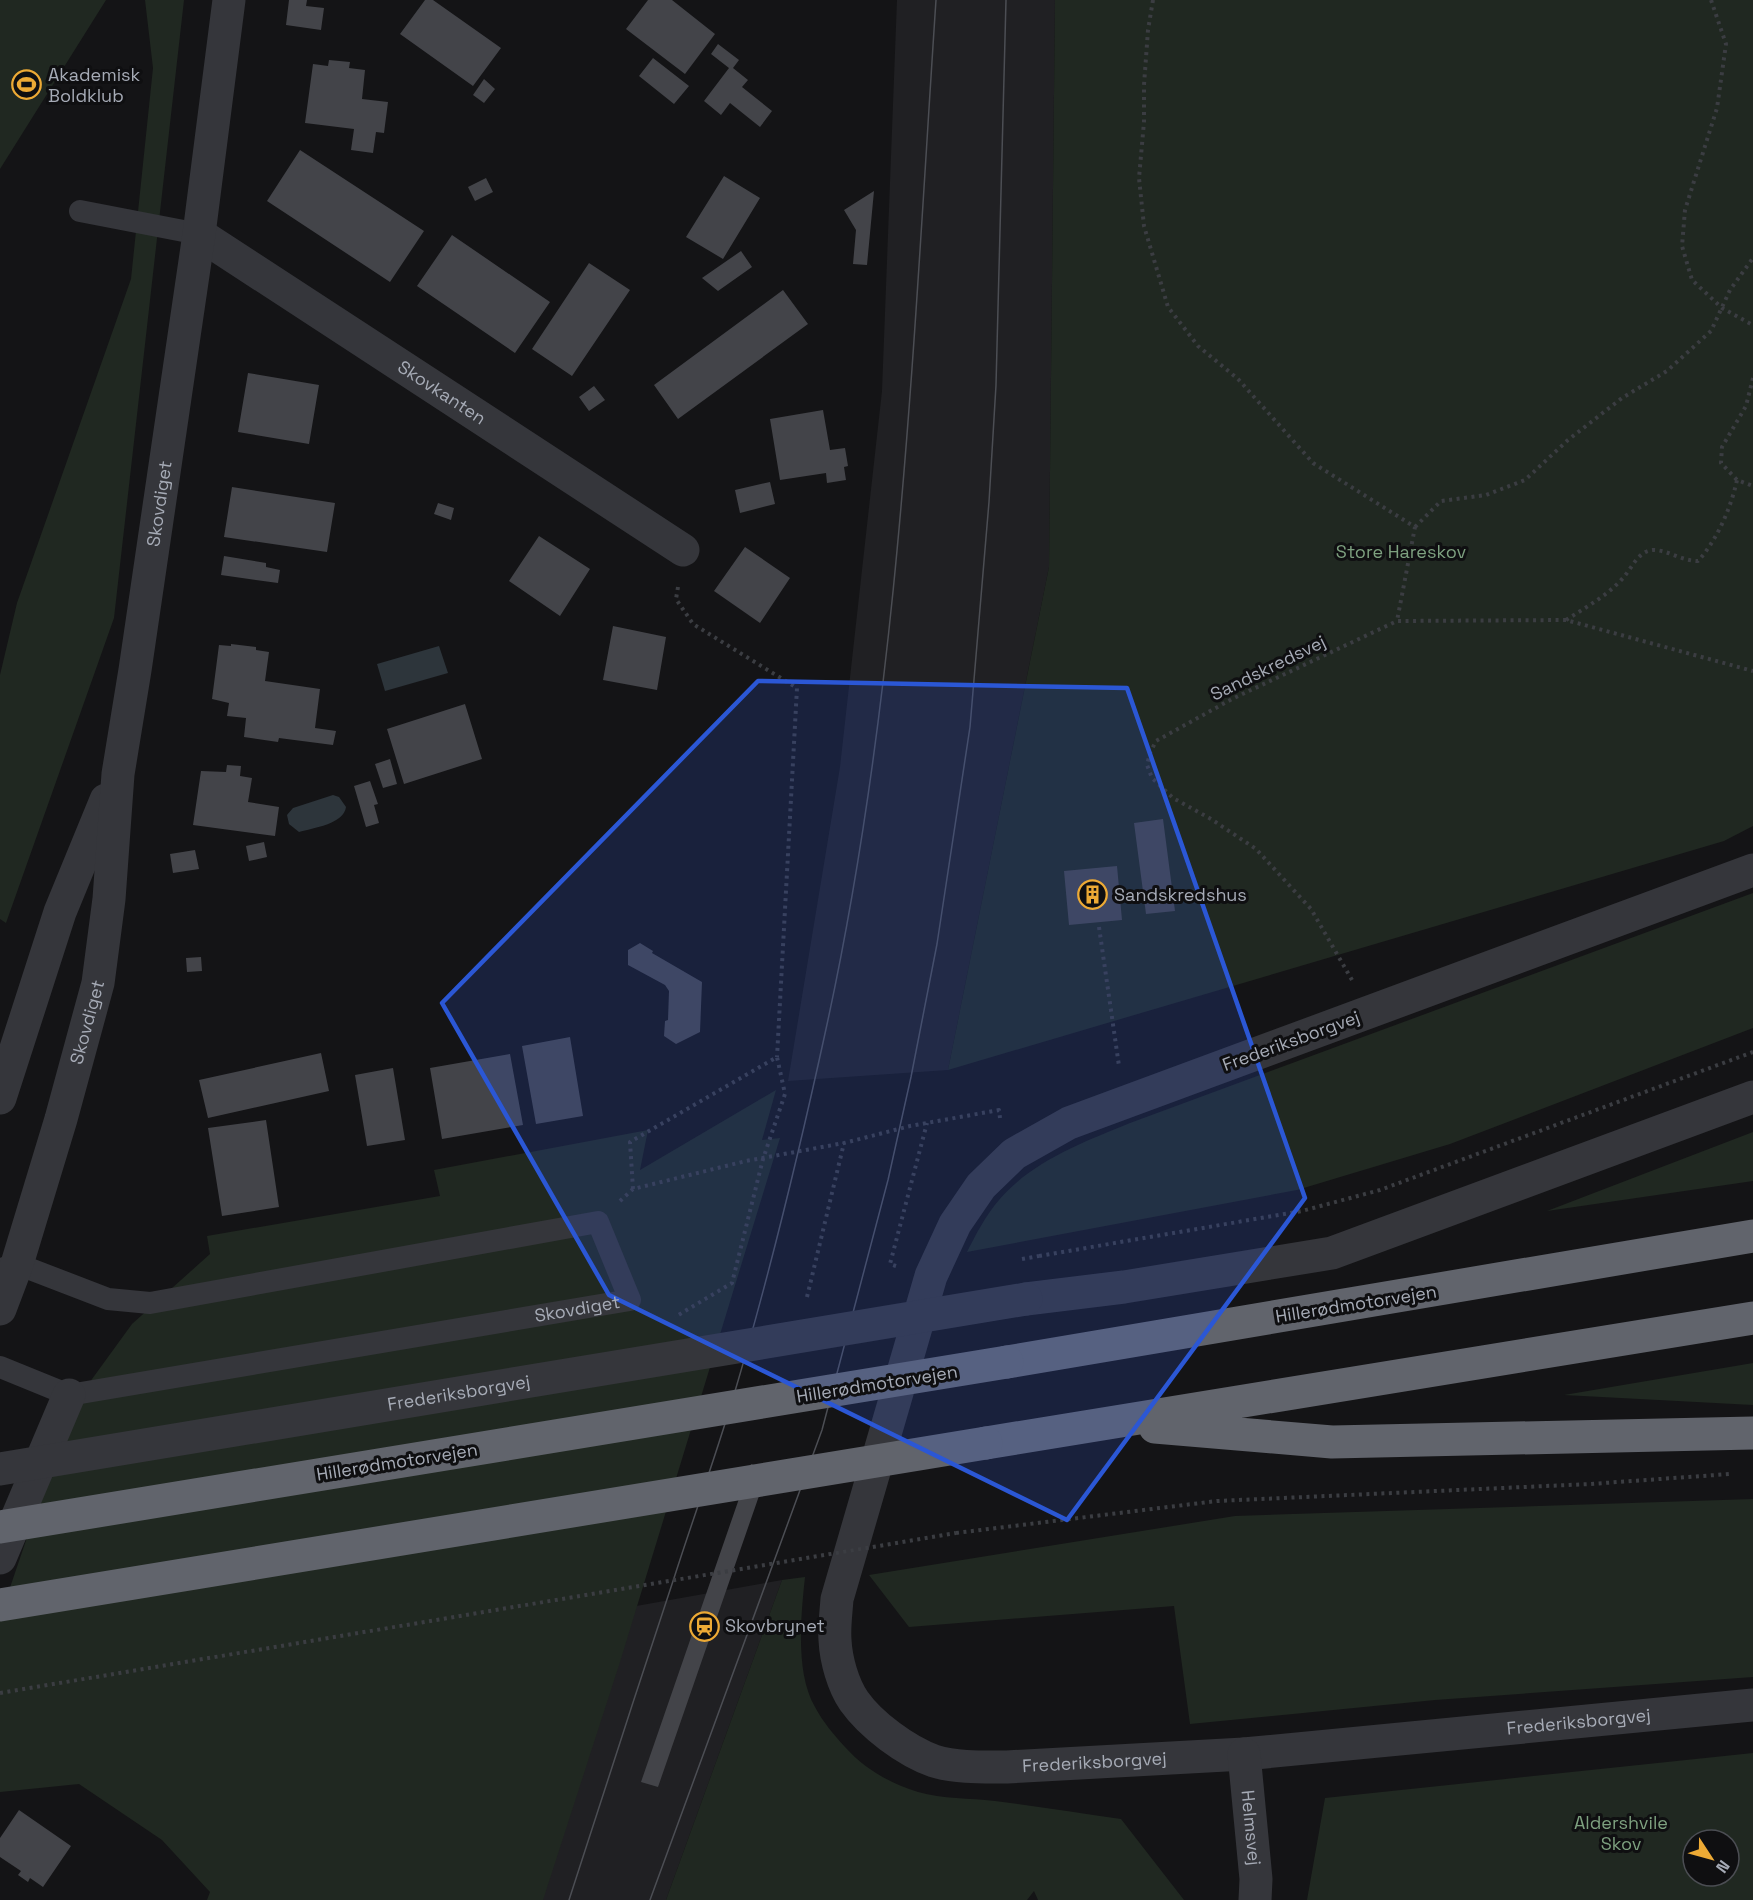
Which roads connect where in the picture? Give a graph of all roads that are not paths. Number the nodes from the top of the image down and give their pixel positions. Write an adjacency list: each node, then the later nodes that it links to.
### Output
1 (229, 0): 3 (street, Skovdiget)
2 (80, 211): 3 (lane)
3 (199, 234): 4 (street, Skovkanten); 5 (street, Skovdiget)
4 (683, 550)
5 (118, 774): 8 (street, Skovdiget); 10 (street, Skovdiget)
6 (1753, 870): 22 (street, Frederiksborgvej)
7 (1753, 1097): 17 (street, Frederiksborgvej, bridge)
8 (0, 1098)
9 (1753, 1236): 18 (highway, Hillerødmotorvejen, bridge)
10 (8, 1267): 11 (street); 14 (lane, Skovdiget)
11 (0, 1309)
12 (1753, 1318): 15 (highway)
13 (0, 1367): 14 (lane)
14 (69, 1395): 19 (street)
15 (1102, 1423): 16 (highway); 20 (highway, bridge)
16 (1753, 1433)
17 (0, 1469)
18 (0, 1527)
19 (0, 1558)
20 (0, 1605)
21 (1753, 1705): 22 (street, Frederiksborgvej)
22 (1244, 1754): 23 (street, Helmsvej)
23 (1255, 1900)

